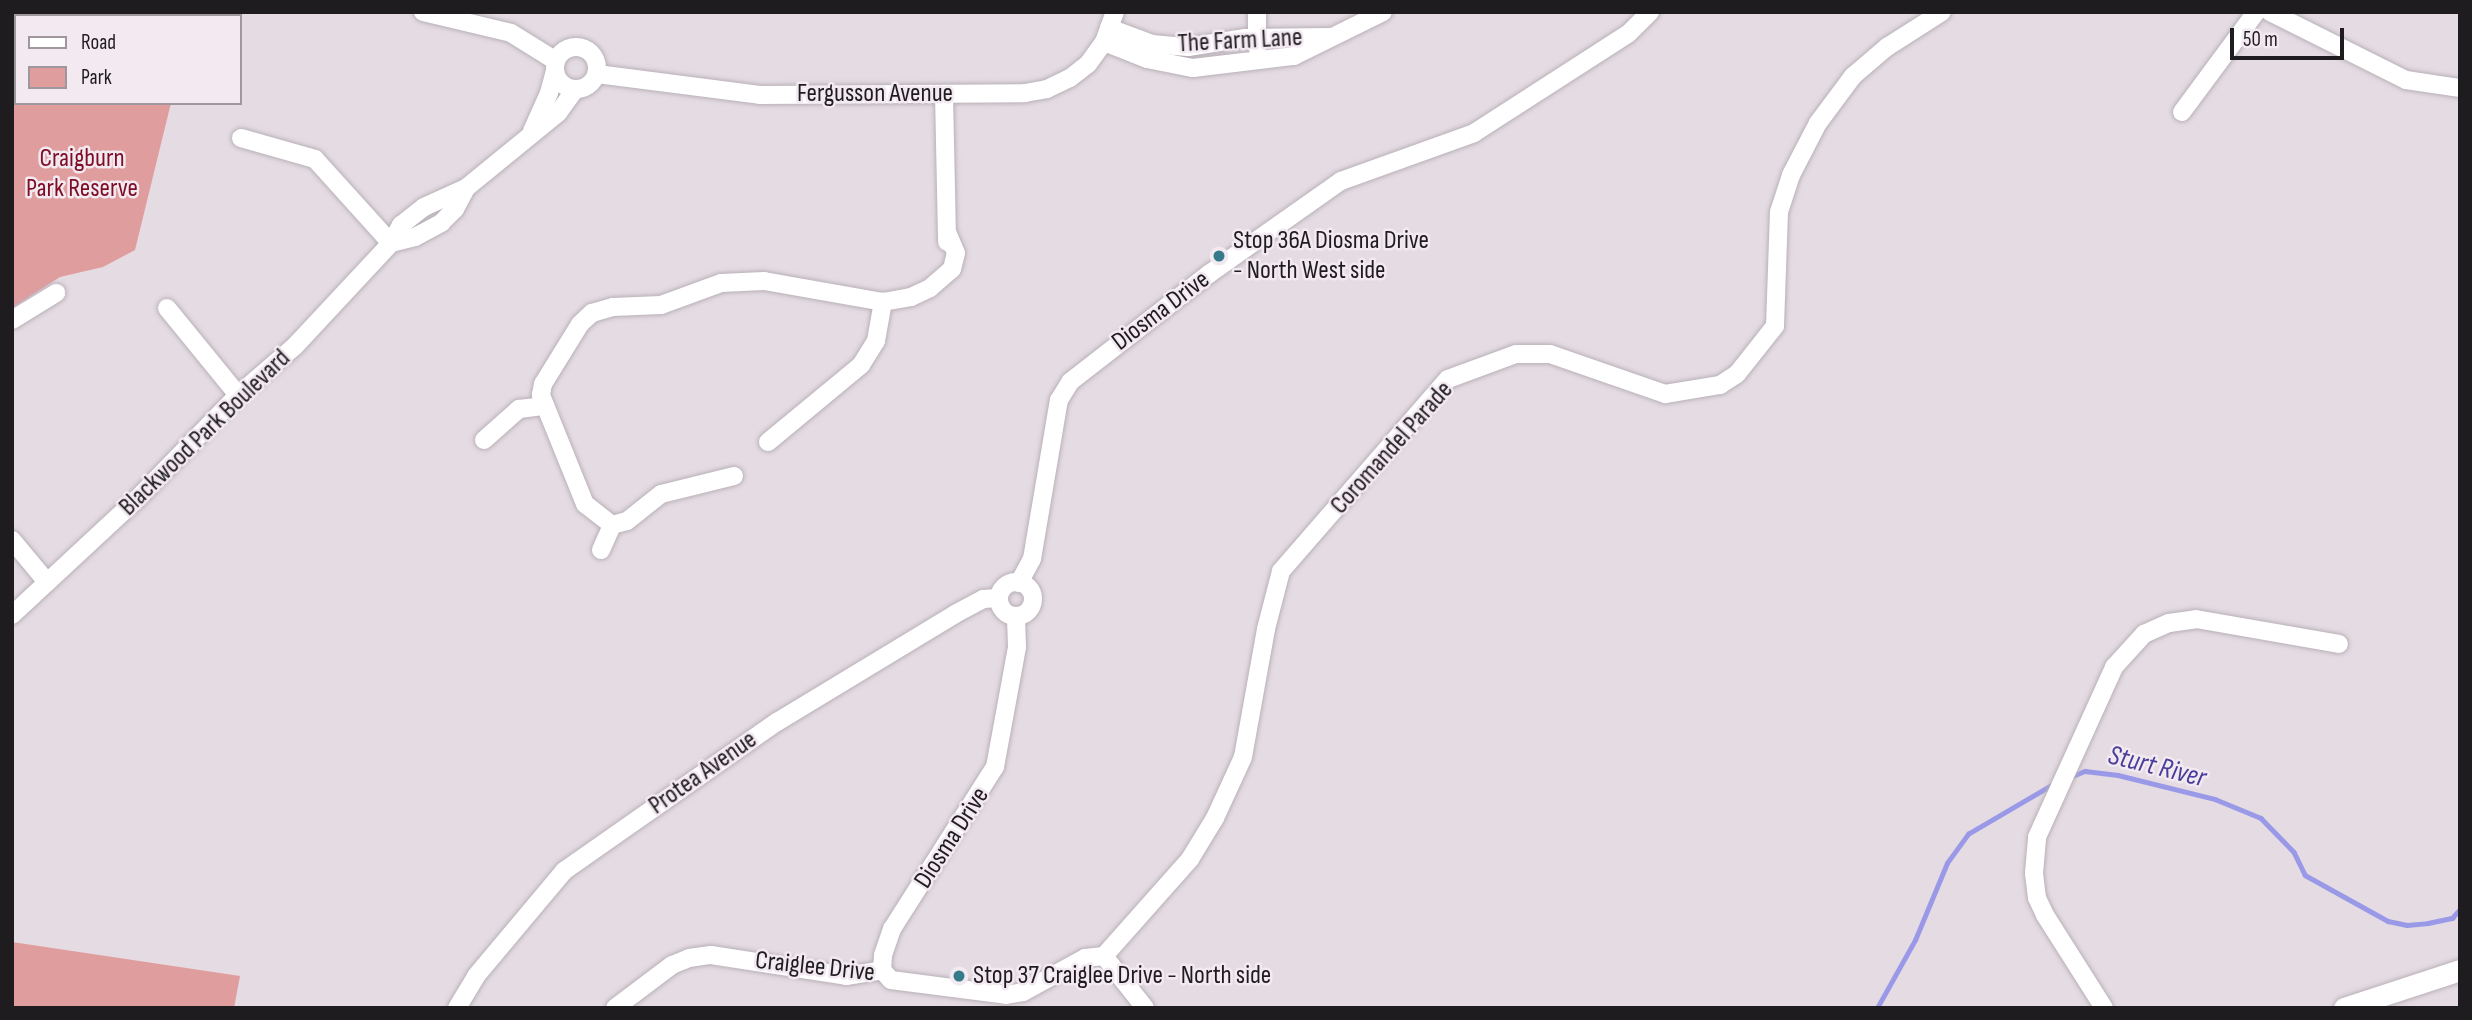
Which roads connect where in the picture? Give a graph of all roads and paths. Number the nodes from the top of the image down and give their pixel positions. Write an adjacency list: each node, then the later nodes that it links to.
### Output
1 (423, 12): 12 (street)
2 (1257, 12): 9 (street)
3 (1384, 12): 10 (street, The Farm Lane)
4 (1650, 12): 34 (street, Diosma Drive)
5 (1942, 12): 39 (street, Coromandel Parade)
6 (2256, 12): 17 (street)
7 (2270, 12): 14 (street)
8 (1109, 27): 9 (street, The Farm Lane); 11 (street, The Farm Lane); 16 (street, Fergusson Avenue)
9 (1257, 37): 10 (street, The Farm Lane); 11 (street)
10 (1331, 37): 11 (street, The Farm Lane)
11 (1257, 60)
12 (555, 66): 13 (street); 15 (street); 18 (street, Blackwood Park Boulevard)
13 (597, 74): 15 (street); 16 (street, Fergusson Avenue)
14 (2460, 88)
15 (575, 90): 18 (street, Blackwood Park Boulevard)
16 (944, 94): 22 (street)
17 (2182, 113)
18 (532, 131): 20 (street, Blackwood Park Boulevard)
19 (241, 138): 20 (street)
20 (391, 243): 25 (street, Blackwood Park Boulevard)
21 (56, 293): 24 (street)
22 (883, 302): 26 (street); 28 (street)
23 (167, 308): 25 (street)
24 (12, 320)
25 (238, 395): 33 (street, Blackwood Park Boulevard)
26 (543, 406): 27 (street); 30 (street)
27 (484, 440)
28 (768, 442)
29 (734, 476): 30 (street)
30 (612, 525): 32 (street)
31 (12, 540): 33 (street)
32 (601, 550)
33 (47, 582): 36 (street, Blackwood Park Boulevard)
34 (1019, 583): 35 (street); 37 (street)
35 (999, 598): 37 (street); 42 (street, Protea Avenue)
36 (12, 615)
37 (1016, 617): 40 (street, Diosma Drive)
38 (2339, 644): 45 (street)
39 (1104, 956): 40 (street, Craiglee Drive); 44 (street)
40 (882, 970): 43 (street, Craiglee Drive)
41 (2460, 970): 46 (main road)
42 (457, 1008)
43 (615, 1008)
44 (1144, 1008)
45 (2104, 1008)
46 (2344, 1008)

